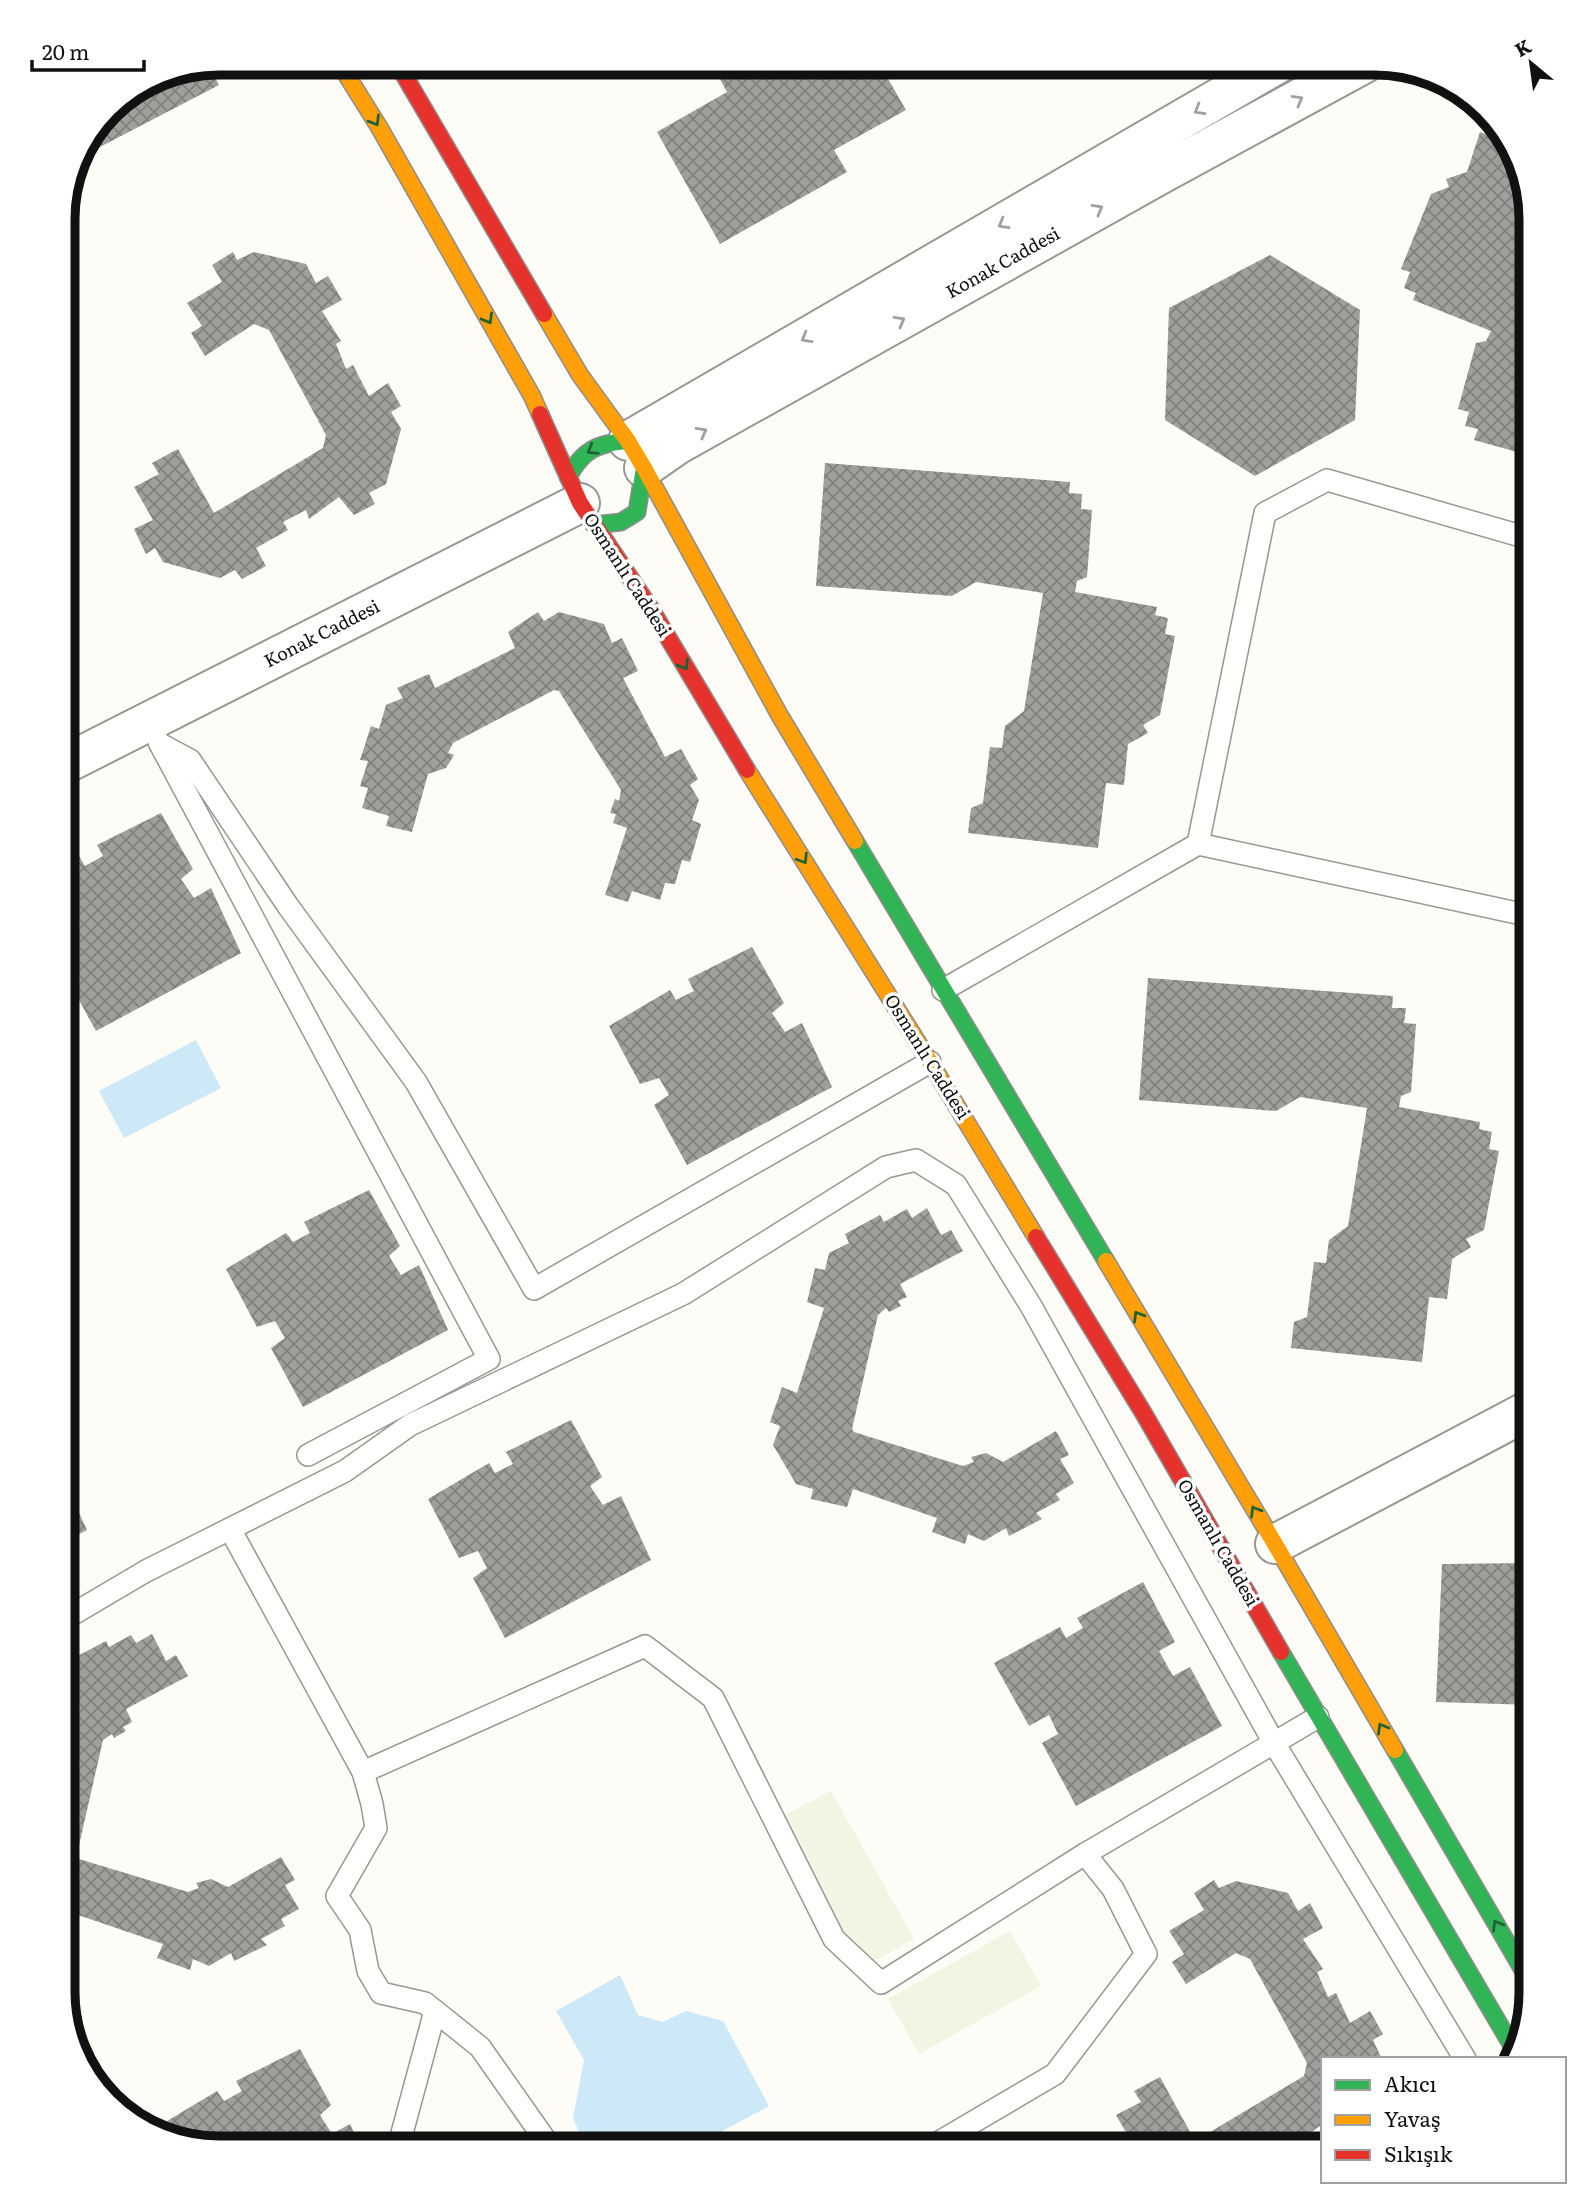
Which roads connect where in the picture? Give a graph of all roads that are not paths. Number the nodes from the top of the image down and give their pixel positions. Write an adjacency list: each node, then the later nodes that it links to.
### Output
1 (347, 75): 6 (main road, Osmanlı Caddesi, one-way to 6)
2 (404, 75): 5 (main road)
3 (1258, 76): 5 (street, Konak Caddesi, one-way to 5)
4 (1341, 76): 5 (street, Konak Caddesi, one-way to 4)
5 (636, 455): 6 (main road, one-way to 6); 6 (main road); 12 (main road)
6 (581, 502): 8 (street, Konak Caddesi); 13 (main road, Osmanlı Caddesi, one-way to 13)
7 (1519, 536): 10 (lane)
8 (154, 733): 9 (street, Konak Caddesi); 13 (lane); 15 (lane)
9 (76, 761)
10 (1198, 845): 11 (lane); 12 (lane)
11 (1519, 913)
12 (943, 990): 17 (main road, one-way to 12)
13 (930, 1062): 19 (main road, Osmanlı Caddesi)
14 (1519, 1415): 17 (street)
15 (308, 1455)
16 (230, 1529): 18 (lane); 20 (lane); 21 (lane)
17 (1275, 1544): 23 (main road, one-way to 17)
18 (75, 1613)
19 (1318, 1717): 20 (lane); 25 (main road, Osmanlı Caddesi)
20 (1274, 1743): 22 (lane); 26 (lane)
21 (363, 1772): 22 (lane); 24 (lane)
22 (1085, 1854): 29 (lane)
23 (1519, 1963)
24 (435, 2011): 27 (lane); 28 (lane)
25 (1510, 2042)
26 (1464, 2057)
27 (401, 2135)
28 (542, 2135)
29 (950, 2136)

